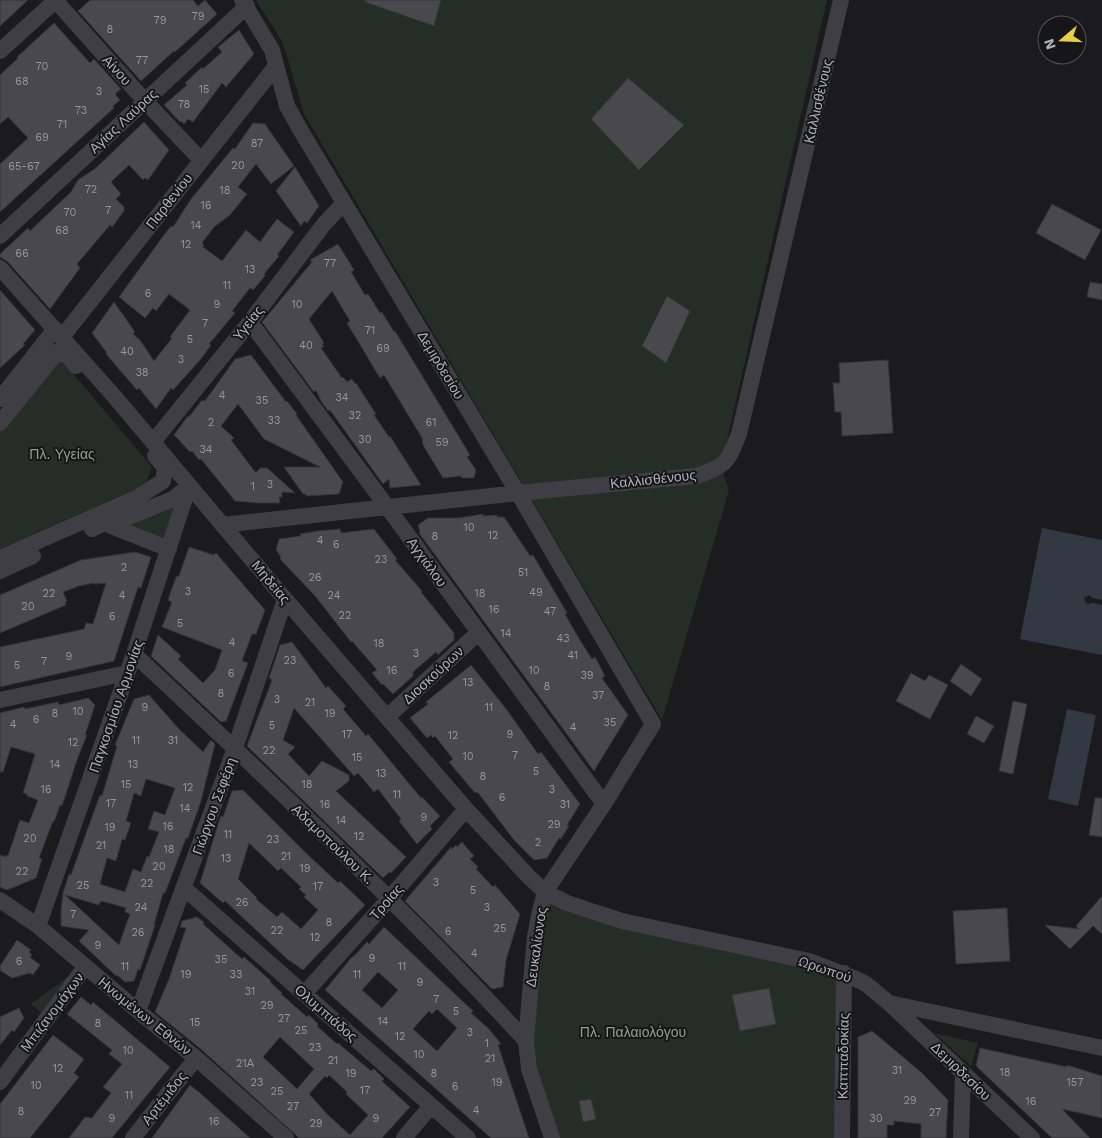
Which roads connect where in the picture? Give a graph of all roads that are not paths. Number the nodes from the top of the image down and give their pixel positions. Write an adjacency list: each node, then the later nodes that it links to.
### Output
1 (55, 0): 4 (street); 6 (street, Αίνου)
2 (841, 0): 17 (street, Καλλισθένους)
3 (244, 3): 5 (street, Δεμιρδεσίου); 6 (street, Αγίας Λαύρας)
4 (0, 51)
5 (276, 66): 7 (street, Παρθενίου); 8 (street, Δεμιρδεσίου)
6 (145, 102): 7 (street, Αίνου); 9 (street, Αγίας Λαύρας)
7 (201, 160): 12 (street, Παρθενίου)
8 (343, 204): 11 (street, Υγείας); 17 (street, Δεμιρδεσίου)
9 (0, 236)
10 (0, 268): 12 (street, Μηδείας)
11 (250, 322): 15 (street, Υγείας); 18 (street, Αγχιάλου)
12 (59, 333): 13 (street, Παρθενίου); 15 (street, Μηδείας)
13 (0, 399)
14 (0, 423): 22 (street)
15 (153, 442): 16 (street, Μηδείας)
16 (189, 486): 19 (street); 20 (street, Μηδείας); 21 (street, Παγκοσμίου Αρμονίας)
17 (518, 492): 18 (street, Καλλισθένους); 30 (street, Δεμιρδεσίου)
18 (388, 508): 20 (street, Καλλισθένους); 25 (street, Αγχιάλου)
19 (104, 523): 21 (street); 23 (street)
20 (222, 525): 24 (street, Μηδείας)
21 (169, 548): 26 (street, Παγκοσμίου Αρμονίας)
22 (0, 558)
23 (0, 571)
24 (285, 599): 29 (street, Μηδείας); 31 (street, Γιώργου Σεφέρη)
25 (478, 633): 29 (street, Διοσκούρων); 32 (street, Αγχιάλου)
26 (134, 654): 27 (street, Παγκοσμίου Αρμονίας); 31 (street, Αδαμοπούλου Κ.)
27 (127, 673): 28 (street); 38 (street, Παγκοσμίου Αρμονίας)
28 (0, 700)
29 (387, 717): 33 (street, Μηδείας)
30 (653, 724): 32 (street, Δευκαλίωνος)
31 (235, 748): 34 (street, Γιώργου Σεφέρη); 36 (street, Αδαμοπούλου Κ.)
32 (604, 804): 35 (street, Δευκαλίωνος)
33 (466, 809): 35 (street, Μηδείας); 36 (street, Τροίας)
34 (184, 888): 41 (street, Ολυμπιάδος); 43 (street, Γιώργου Σεφέρη)
35 (546, 892): 40 (street, Ωρωπού); 44 (street, Δευκαλίωνος)
36 (389, 899): 41 (street, Τροίας); 44 (street, Αδαμοπούλου Κ.)
37 (0, 900): 38 (street, Ηνωμένων Εθνών)
38 (38, 926): 39 (street, Ηνωμένων Εθνών)
39 (85, 967): 43 (street, Ηνωμένων Εθνών); 48 (street, Μπιζανομάχων)
40 (844, 973): 42 (street, Ωρωπού); 55 (street, Καππαδοκίας)
41 (304, 994): 49 (street, Ολυμπιάδος)
42 (889, 1003): 45 (street, Ωρωπού); 47 (street, Δεμιρδεσίου)
43 (138, 1011): 46 (street, Ηνωμένων Εθνών)
44 (526, 1041): 54 (street, Δευκαλίωνος)
45 (1102, 1048)
46 (196, 1058): 50 (street, Αρτέμιδος); 51 (street, Ηνωμένων Εθνών)
47 (963, 1073): 56 (street); 57 (street, Δεμιρδεσίου)
48 (0, 1082)
49 (430, 1106): 52 (street); 53 (street, Ολυμπιάδος)
50 (133, 1138)
51 (286, 1138)
52 (404, 1138)
53 (468, 1138)
54 (552, 1138)
55 (842, 1138)
56 (961, 1138)
57 (1032, 1138)

